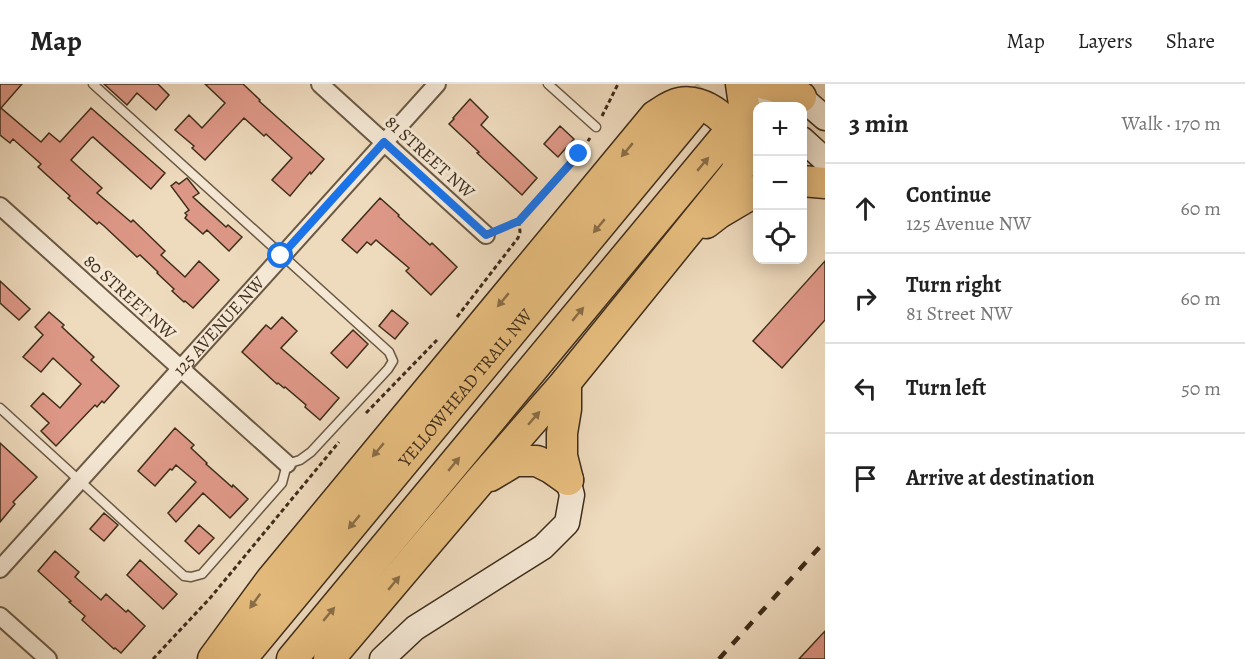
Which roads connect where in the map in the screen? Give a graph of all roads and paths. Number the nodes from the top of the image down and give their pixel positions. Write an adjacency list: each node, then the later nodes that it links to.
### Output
1 (93, 84): 28 (lane)
2 (320, 84): 18 (street, 81 STREET NW)
3 (436, 84): 18 (street, 125 AVENUE NW)
4 (548, 84): 16 (lane)
5 (618, 84): 16 (path)
6 (664, 84): 13 (highway)
7 (708, 84): 13 (highway)
8 (742, 84): 11 (street); 22 (highway)
9 (765, 84): 10 (highway); 12 (highway)
10 (798, 93): 15 (street)
11 (762, 102)
12 (772, 102)
13 (655, 116): 22 (highway); 44 (highway, one-way to 44)
14 (690, 116): 45 (highway, YELLOWHEAD TRAIL NW, one-way to 45)
15 (825, 118)
16 (596, 127): 26 (path)
17 (725, 137): 46 (highway, one-way to 17)
18 (384, 142): 27 (street, 81 STREET NW); 28 (street, 125 AVENUE NW)
19 (807, 144): 21 (street)
20 (755, 156): 22 (highway)
21 (825, 160)
22 (747, 181): 32 (highway)
23 (807, 181): 24 (highway)
24 (825, 183)
25 (0, 206): 31 (street, 80 STREET NW)
26 (519, 221): 27 (path); 29 (path)
27 (486, 235)
28 (281, 256): 31 (street, 125 AVENUE NW); 36 (lane)
29 (452, 322)
30 (441, 335): 34 (path)
31 (180, 368): 36 (street, 80 STREET NW); 37 (street, 125 AVENUE NW)
32 (566, 382): 38 (highway); 39 (highway, one-way to 32)
33 (0, 408): 37 (lane)
34 (366, 413)
35 (343, 438): 43 (path)
36 (287, 464): 37 (lane)
37 (80, 480): 40 (street, 125 AVENUE NW)
38 (568, 480): 39 (highway); 48 (street)
39 (479, 482): 47 (highway, one-way to 39)
40 (0, 569)
41 (0, 616): 42 (street)
42 (48, 659)
43 (153, 659)
44 (213, 659)
45 (241, 659)
46 (292, 659)
47 (329, 659)
48 (382, 659)

